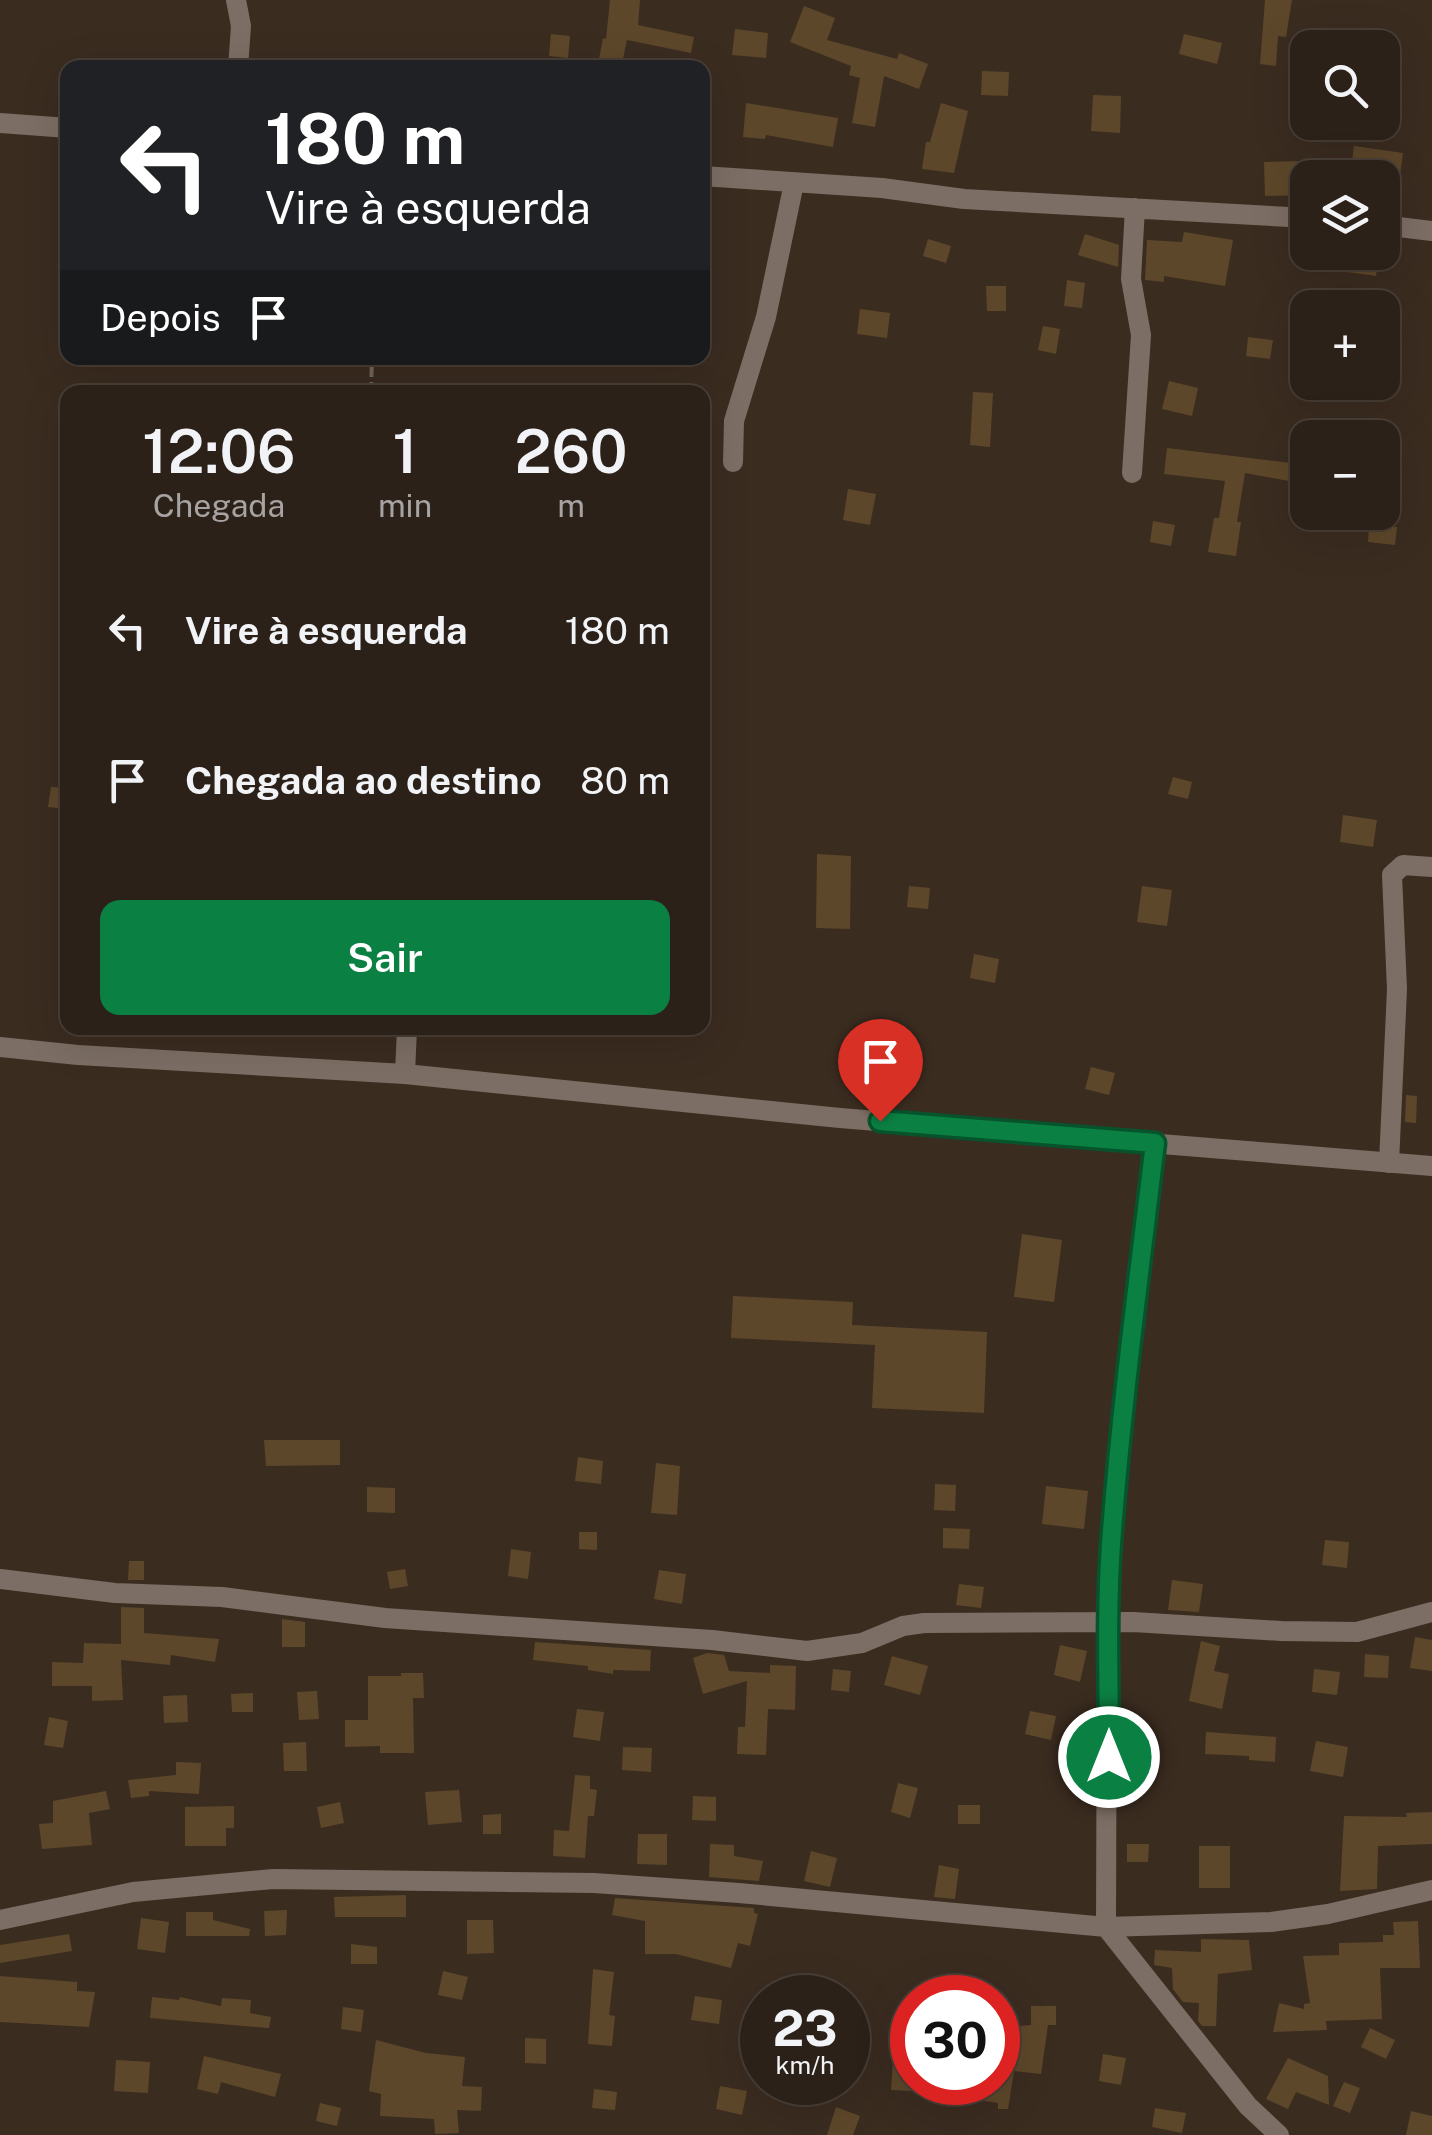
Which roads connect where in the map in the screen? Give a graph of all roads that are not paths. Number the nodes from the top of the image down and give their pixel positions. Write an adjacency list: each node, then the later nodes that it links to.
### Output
1 (236, 0): 2 (street)
2 (239, 60)
3 (0, 123): 4 (street)
4 (60, 127)
5 (710, 177): 6 (street)
6 (794, 183): 7 (street); 11 (street)
7 (1135, 208): 8 (street); 12 (street)
8 (1290, 217)
9 (1400, 227): 10 (street)
10 (1432, 231)
11 (733, 462)
12 (1132, 474)
13 (1432, 867): 18 (street)
14 (407, 1035): 16 (street)
15 (0, 1047): 16 (street)
16 (405, 1074): 17 (street)
17 (1155, 1143): 18 (street); 22 (street)
18 (1389, 1163): 19 (street)
19 (1432, 1166)
20 (0, 1579): 22 (street)
21 (1432, 1612): 22 (street)
22 (1107, 1622): 25 (street)
23 (1432, 1890): 25 (street)
24 (0, 1920): 25 (street)
25 (1106, 1928): 26 (street)
26 (1278, 2135)

